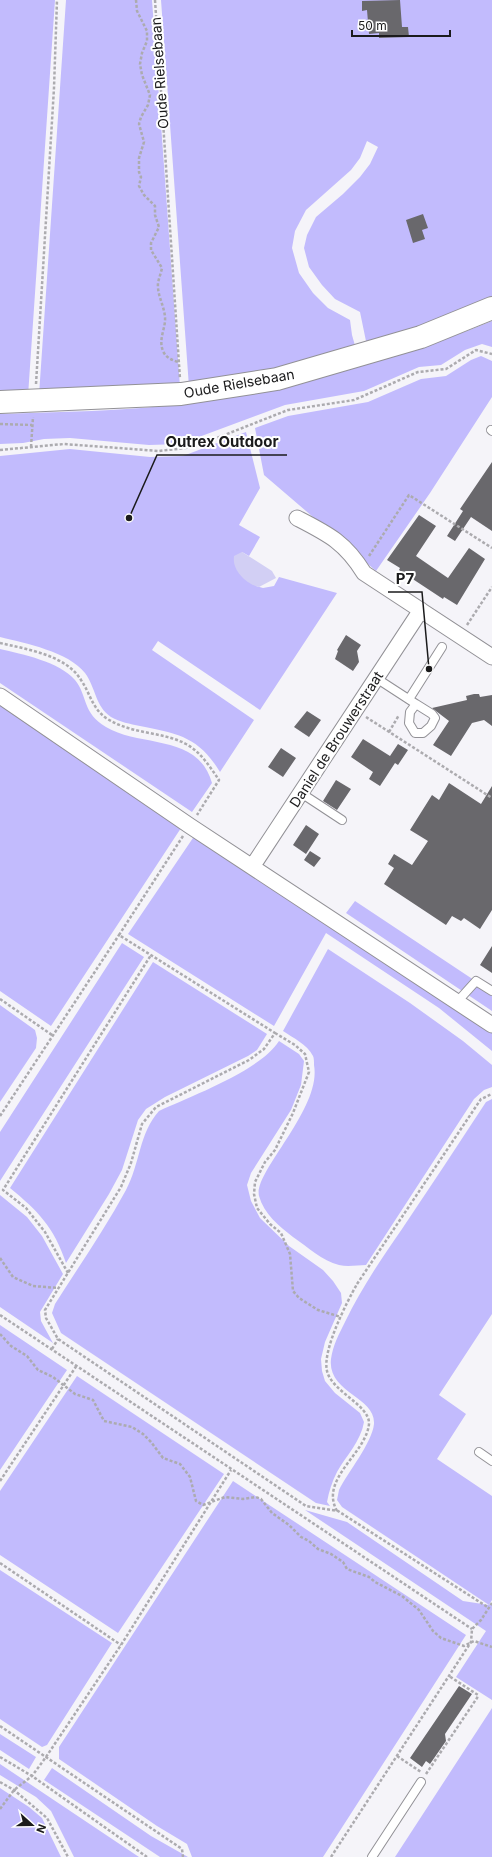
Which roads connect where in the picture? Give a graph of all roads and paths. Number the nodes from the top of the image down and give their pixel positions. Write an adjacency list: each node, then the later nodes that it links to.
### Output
1 (57, 0): 6 (path)
2 (136, 0): 3 (path, Oude Rielsebaan)
3 (155, 0)
4 (492, 308): 6 (street, Oude Rielsebaan)
5 (492, 354): 9 (path)
6 (34, 401): 7 (street, Oude Rielsebaan)
7 (0, 402)
8 (0, 424): 9 (path)
9 (31, 447): 10 (path)
10 (0, 450)
11 (297, 518): 13 (street)
12 (492, 548): 13 (path)
13 (361, 568): 15 (street)
14 (492, 587): 16 (path)
15 (420, 610): 16 (street); 20 (street, Daniel de Brouwerstraat)
16 (460, 636): 19 (street)
17 (0, 643): 26 (path)
18 (442, 648): 20 (lane)
19 (492, 657)
20 (376, 678): 22 (street, Daniel de Brouwerstraat)
21 (0, 696): 26 (street)
22 (355, 710): 23 (street, Daniel de Brouwerstraat); 24 (path)
23 (301, 792): 25 (lane); 27 (street, Daniel de Brouwerstraat)
24 (492, 798)
25 (342, 820)
26 (190, 826): 27 (street); 28 (path)
27 (252, 867): 32 (street)
28 (119, 935): 29 (path); 35 (path)
29 (151, 955): 34 (path); 39 (path)
30 (492, 991): 32 (lane)
31 (0, 999): 35 (path)
32 (457, 1002): 33 (street)
33 (492, 1025)
34 (275, 1033): 39 (path); 42 (path)
35 (52, 1036): 37 (path)
36 (492, 1094): 42 (path)
37 (0, 1116)
38 (0, 1258): 40 (path)
39 (68, 1273): 40 (path)
40 (59, 1288): 44 (path)
41 (0, 1315): 45 (path)
42 (341, 1317): 53 (path)
43 (0, 1334): 47 (path)
44 (58, 1339): 45 (path); 53 (path)
45 (52, 1350): 46 (path)
46 (77, 1366): 47 (path); 50 (path)
47 (64, 1385): 51 (path); 52 (path)
48 (478, 1452): 49 (lane)
49 (492, 1461)
50 (231, 1470): 52 (path); 57 (path)
51 (0, 1481)
52 (209, 1503): 58 (path); 59 (path)
53 (338, 1511): 56 (path)
54 (0, 1563): 59 (path)
55 (492, 1603): 56 (path)
56 (489, 1608): 57 (path)
57 (472, 1629): 58 (path)
58 (471, 1642): 60 (path); 61 (path)
59 (121, 1645): 65 (path)
60 (492, 1647)
61 (449, 1676): 63 (path); 63 (path)
62 (0, 1726): 65 (path)
63 (397, 1756): 74 (path)
64 (0, 1757): 66 (path)
65 (46, 1757): 66 (path); 73 (path)
66 (32, 1776): 69 (path); 72 (path)
67 (0, 1782): 69 (path)
68 (421, 1782): 75 (lane)
69 (14, 1790): 70 (path); 71 (path)
70 (0, 1809)
71 (68, 1857)
72 (148, 1857)
73 (183, 1857)
74 (331, 1857)
75 (372, 1857)

